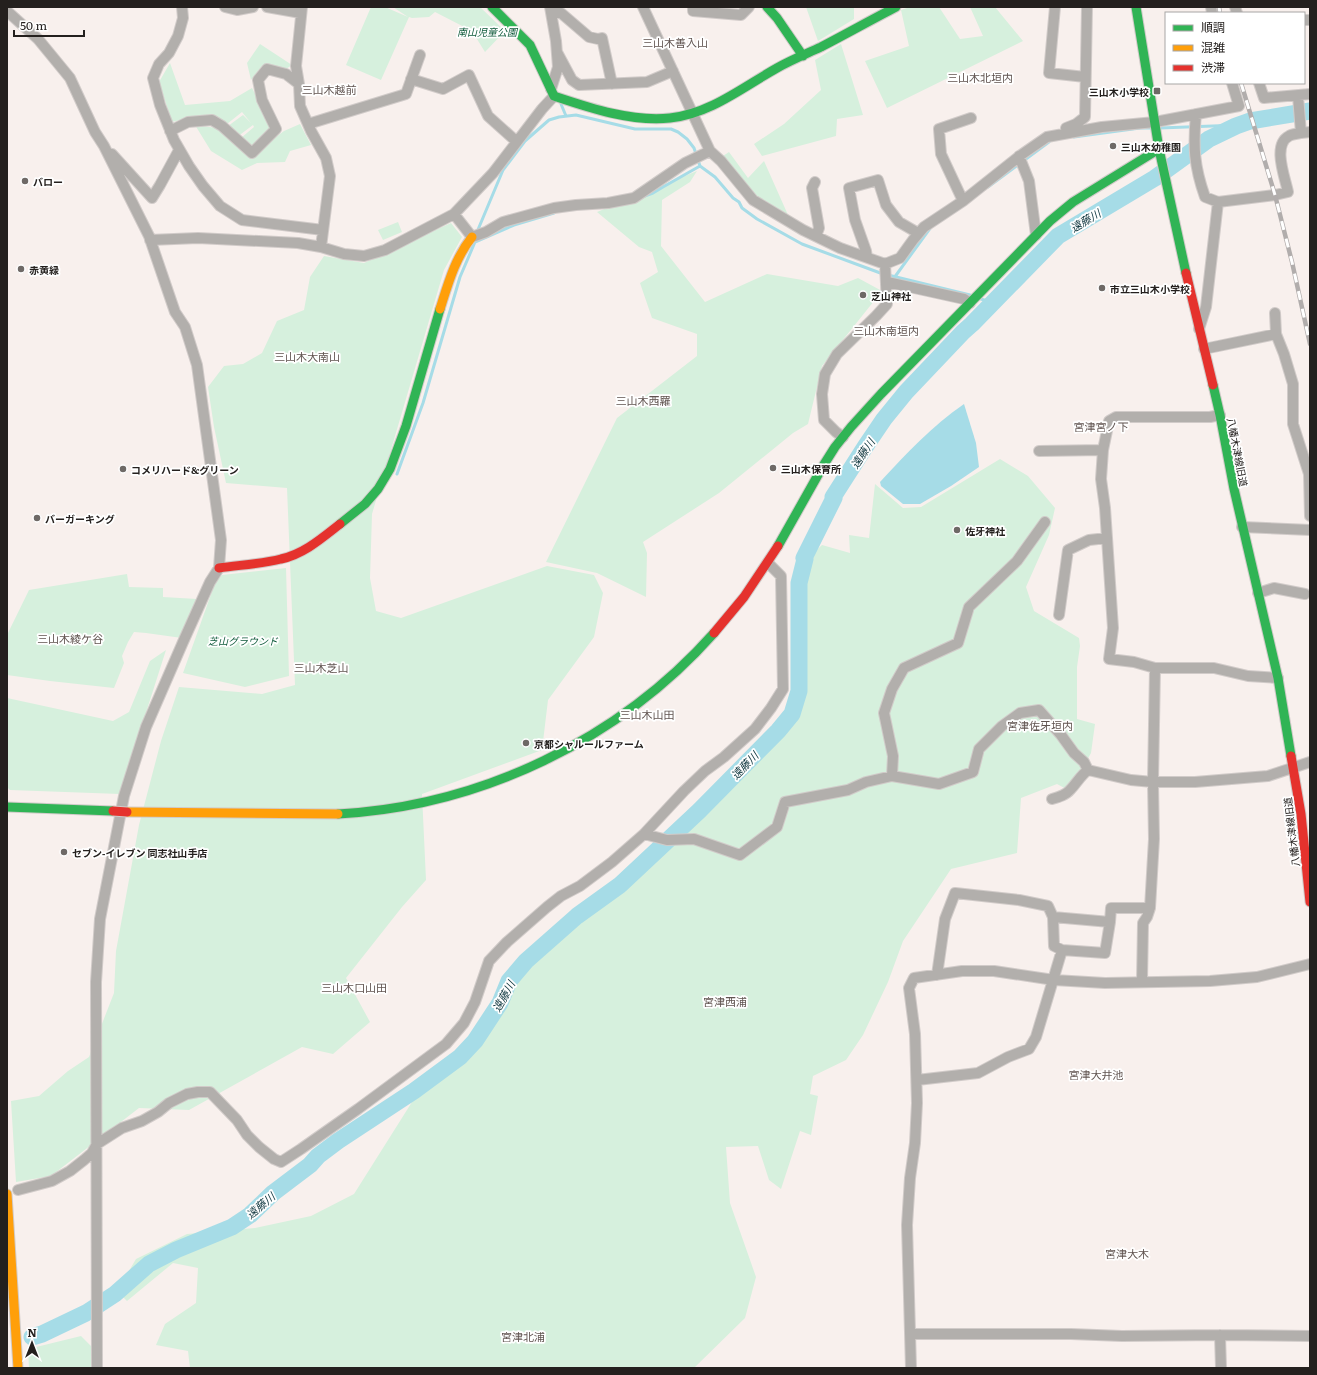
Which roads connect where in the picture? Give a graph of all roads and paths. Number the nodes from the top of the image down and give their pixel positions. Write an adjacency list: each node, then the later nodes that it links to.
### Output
1 (182, 7): 35 (street)
2 (225, 7): 3 (street)
3 (253, 7)
4 (267, 7): 15 (street)
5 (492, 7): 27 (street)
6 (643, 7): 20 (street)
7 (693, 7): 8 (street)
8 (749, 7)
9 (767, 7): 19 (street)
10 (896, 7): 19 (street)
11 (1055, 7): 21 (street)
12 (1087, 7): 21 (street)
13 (1136, 7): 33 (street, 八幡木津線旧道)
14 (550, 9): 17 (street); 24 (street)
15 (302, 10): 23 (street)
16 (7, 11): 39 (street)
17 (557, 52): 24 (street); 27 (street)
18 (420, 55): 22 (street)
19 (804, 56): 30 (street)
20 (673, 71): 24 (street); 30 (street)
21 (1085, 77): 36 (street)
22 (411, 79): 34 (street); 38 (street)
23 (299, 84): 34 (street); 35 (street)
24 (612, 84)
25 (1232, 84): 31 (street)
26 (1259, 84): 29 (street)
27 (552, 93): 30 (street); 38 (street)
28 (1310, 94): 29 (street)
29 (1298, 96): 37 (street)
30 (693, 114): 42 (street)
31 (1196, 114): 33 (street); 46 (street)
32 (971, 118): 45 (street)
33 (1155, 122): 36 (street); 40 (street, 八幡木津線旧道)
34 (308, 124): 48 (street)
35 (170, 131): 41 (street)
36 (1063, 133): 43 (street)
37 (1306, 133): 46 (street)
38 (517, 142): 47 (street)
39 (104, 146): 41 (street); 53 (street)
40 (1159, 149): 50 (street); 59 (street, 八幡木津線旧道)
41 (179, 150): 48 (street)
42 (710, 151): 51 (street); 52 (street)
43 (1019, 156): 45 (street); 50 (street)
44 (815, 182): 51 (street)
45 (963, 201): 49 (street)
46 (1218, 202): 59 (street)
47 (454, 214): 52 (street); 54 (street)
48 (323, 230): 54 (street)
49 (918, 233): 55 (street); 56 (street)
50 (1036, 235): 57 (street)
51 (816, 236): 55 (street)
52 (472, 237): 72 (street)
53 (150, 240): 54 (street); 72 (street)
54 (321, 247)
55 (867, 257): 56 (street)
56 (886, 273): 57 (street); 63 (street)
57 (970, 303): 63 (street)
58 (1275, 312): 60 (street)
59 (1199, 330): 61 (street, 八幡木津線旧道)
60 (1276, 334): 61 (street); 66 (street)
61 (1204, 349): 62 (street, 八幡木津線旧道)
62 (1220, 415): 64 (street); 68 (street, 八幡木津線旧道)
63 (843, 437): 71 (street)
64 (1103, 450): 65 (street); 70 (street)
65 (1039, 451)
66 (1310, 516)
67 (1045, 522): 81 (street)
68 (1242, 526): 69 (street); 73 (street, 八幡木津線旧道)
69 (1310, 530)
70 (1107, 538): 75 (street); 76 (street)
71 (768, 563): 84 (street, bridge); 85 (street)
72 (218, 568): 96 (street)
73 (1258, 593): 74 (street); 77 (street, 八幡木津線旧道)
74 (1305, 594)
75 (1059, 615)
76 (1155, 668): 77 (street); 82 (street)
77 (1278, 678): 79 (street, 八幡木津線旧道)
78 (1310, 762): 79 (street)
79 (1293, 767): 82 (street); 86 (street, 八幡木津線旧道)
80 (1088, 770): 81 (street); 82 (street); 83 (street)
81 (892, 776): 85 (street)
82 (1154, 782): 87 (street)
83 (1052, 799)
84 (7, 807)
85 (644, 834): 96 (street)
86 (1310, 902)
87 (1150, 908): 89 (street); 94 (street)
88 (1053, 917): 89 (street); 90 (street); 92 (street)
89 (1110, 922): 90 (street)
90 (1062, 950): 93 (street)
91 (1310, 964): 94 (street)
92 (937, 975): 93 (street); 95 (street)
93 (1054, 980): 94 (street); 95 (street)
94 (1142, 982)
95 (917, 1080): 99 (street)
96 (97, 1144): 97 (street); 103 (street)
97 (18, 1190)
98 (7, 1194): 102 (street)
99 (910, 1334): 100 (street); 104 (street)
100 (1220, 1335): 101 (street); 105 (street)
101 (1310, 1336)
102 (18, 1368)
103 (97, 1368)
104 (911, 1368)
105 (1221, 1368)

